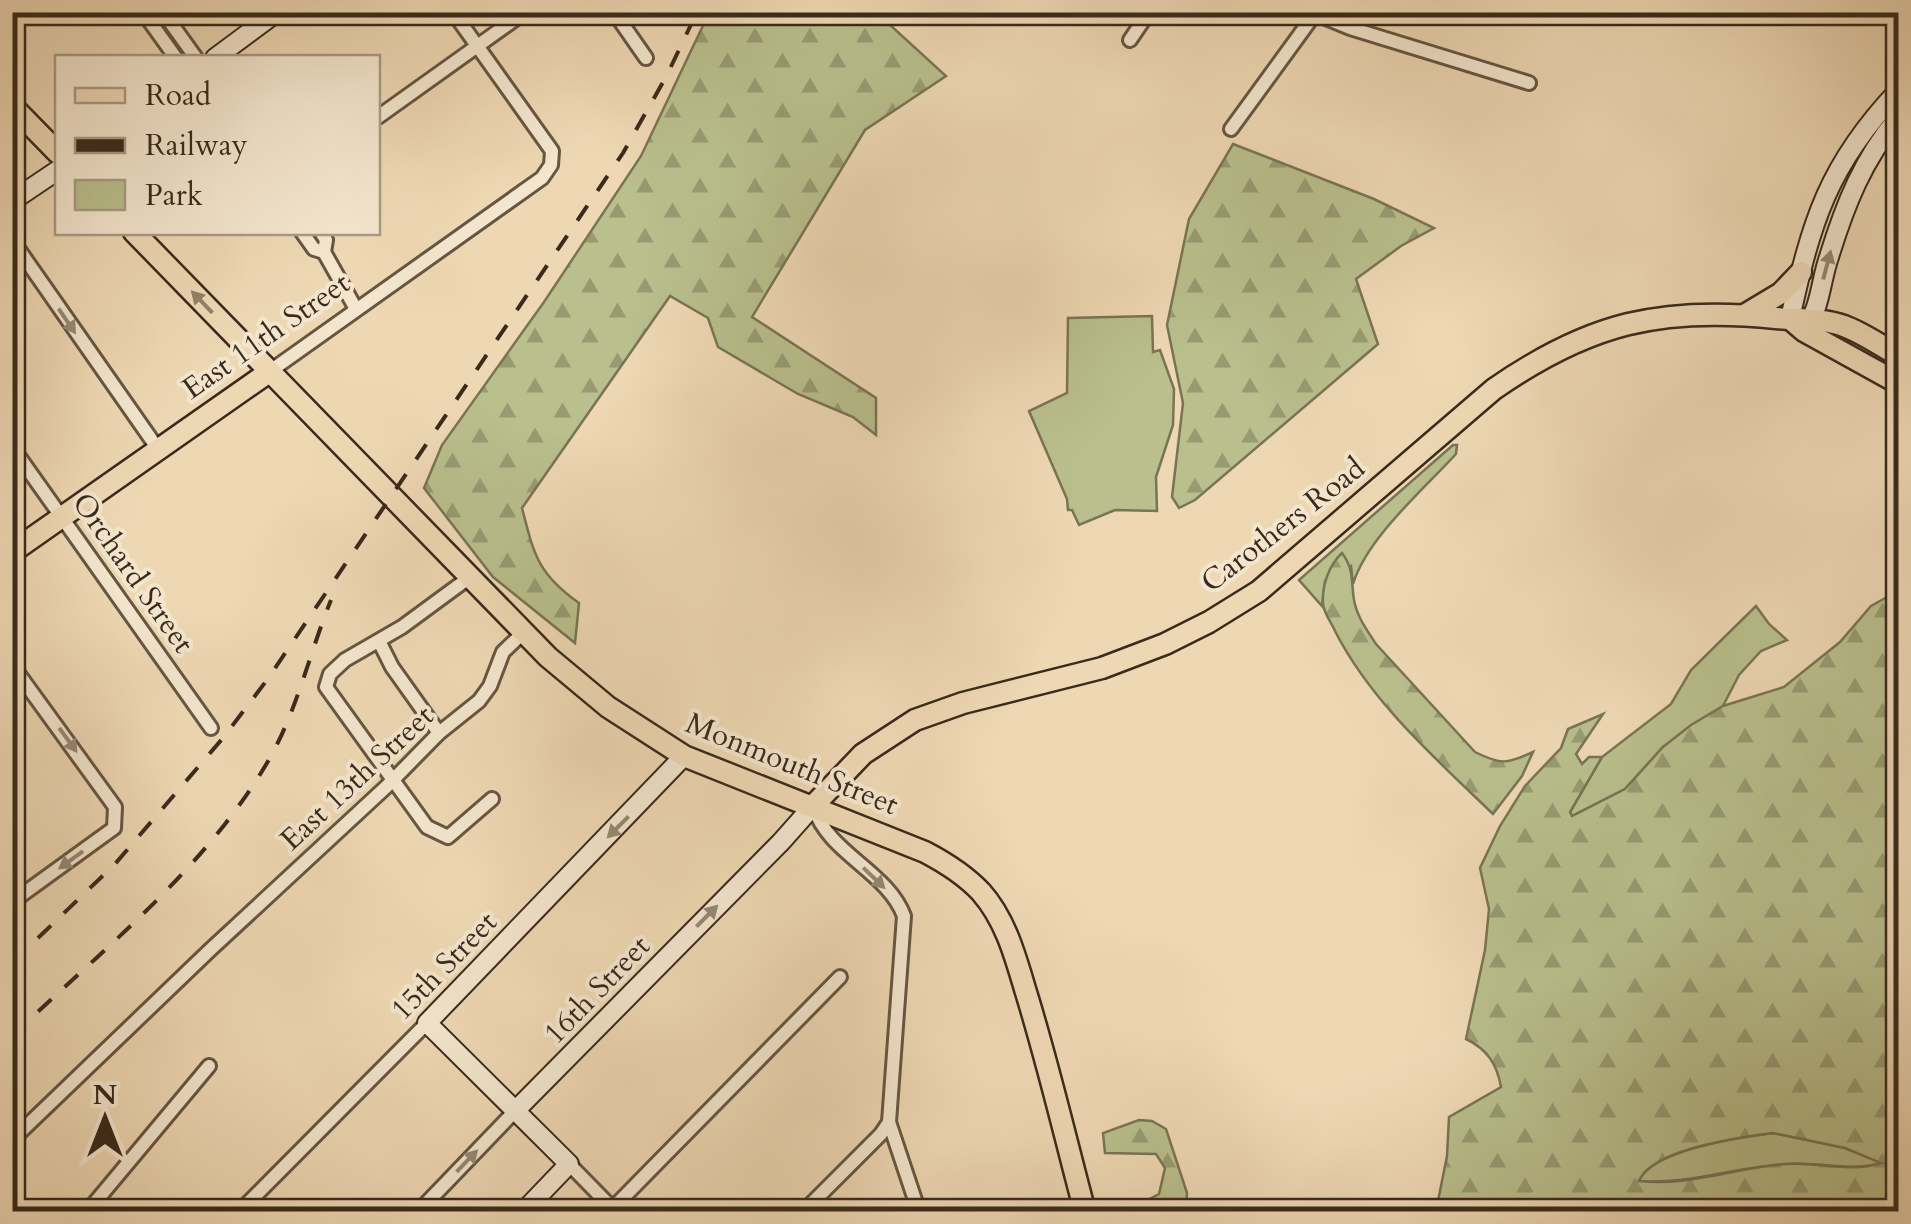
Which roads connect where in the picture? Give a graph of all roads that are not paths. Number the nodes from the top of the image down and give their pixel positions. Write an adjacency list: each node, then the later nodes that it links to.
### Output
1 (144, 12): 11 (street)
2 (163, 12): 12 (street)
3 (277, 12): 13 (street)
4 (453, 12): 10 (street)
5 (525, 12): 10 (street)
6 (1149, 12): 9 (street)
7 (615, 13): 14 (street)
8 (1312, 14): 15 (street); 20 (street)
9 (1130, 40)
10 (478, 46): 18 (street); 30 (street, East 11th Street)
11 (174, 55)
12 (194, 55)
13 (219, 55)
14 (646, 58)
15 (1529, 83)
16 (1898, 91): 29 (street)
17 (12, 106): 21 (main road)
18 (380, 117)
19 (1898, 118): 32 (street, one-way to 19)
20 (1231, 129)
21 (55, 150)
22 (55, 172): 23 (street)
23 (12, 201)
24 (137, 235): 34 (main road, Monmouth Street, one-way to 24)
25 (304, 235): 28 (street)
26 (323, 235): 28 (street)
27 (12, 240): 37 (street, one-way to 37)
28 (324, 252): 30 (street)
29 (1801, 272): 31 (main road); 32 (street)
30 (356, 309): 34 (street, East 11th Street)
31 (1746, 314): 32 (main road, Carothers Road); 49 (main road, Carothers Road)
32 (1802, 323): 33 (main road); 35 (main road)
33 (1898, 355)
34 (269, 372): 37 (main road, East 11th Street); 40 (main road, Monmouth Street)
35 (1898, 383)
36 (12, 447): 38 (street, Orchard Street)
37 (158, 448): 38 (main road, East 11th Street)
38 (62, 516): 39 (main road, East 11th Street); 44 (street, Orchard Street)
39 (12, 552)
40 (470, 578): 41 (main road, Monmouth Street); 42 (street)
41 (524, 632): 45 (street, East 13th Street); 46 (main road, Monmouth Street)
42 (378, 641): 45 (street); 47 (street)
43 (12, 665): 50 (street, one-way to 50)
44 (211, 728)
45 (439, 733): 47 (street, East 13th Street)
46 (684, 756): 49 (main road, Monmouth Street); 52 (street, 15th Street, one-way to 52)
47 (392, 780): 48 (street); 56 (street, East 13th Street)
48 (492, 799)
49 (813, 806): 54 (street, 16th Street, one-way to 49); 55 (street, one-way to 55); 58 (main road, Monmouth Street)
50 (15, 894)
51 (840, 977): 59 (street)
52 (426, 1023): 54 (street); 61 (street, 15th Street)
53 (209, 1066): 60 (street)
54 (516, 1110): 57 (street); 62 (street, 16th Street, one-way to 54)
55 (889, 1122): 64 (street); 65 (street)
56 (12, 1140)
57 (569, 1164): 59 (street); 63 (street)
58 (1083, 1203)
59 (615, 1210)
60 (87, 1212)
61 (239, 1212)
62 (418, 1212)
63 (523, 1212)
64 (803, 1212)
65 (919, 1212)

